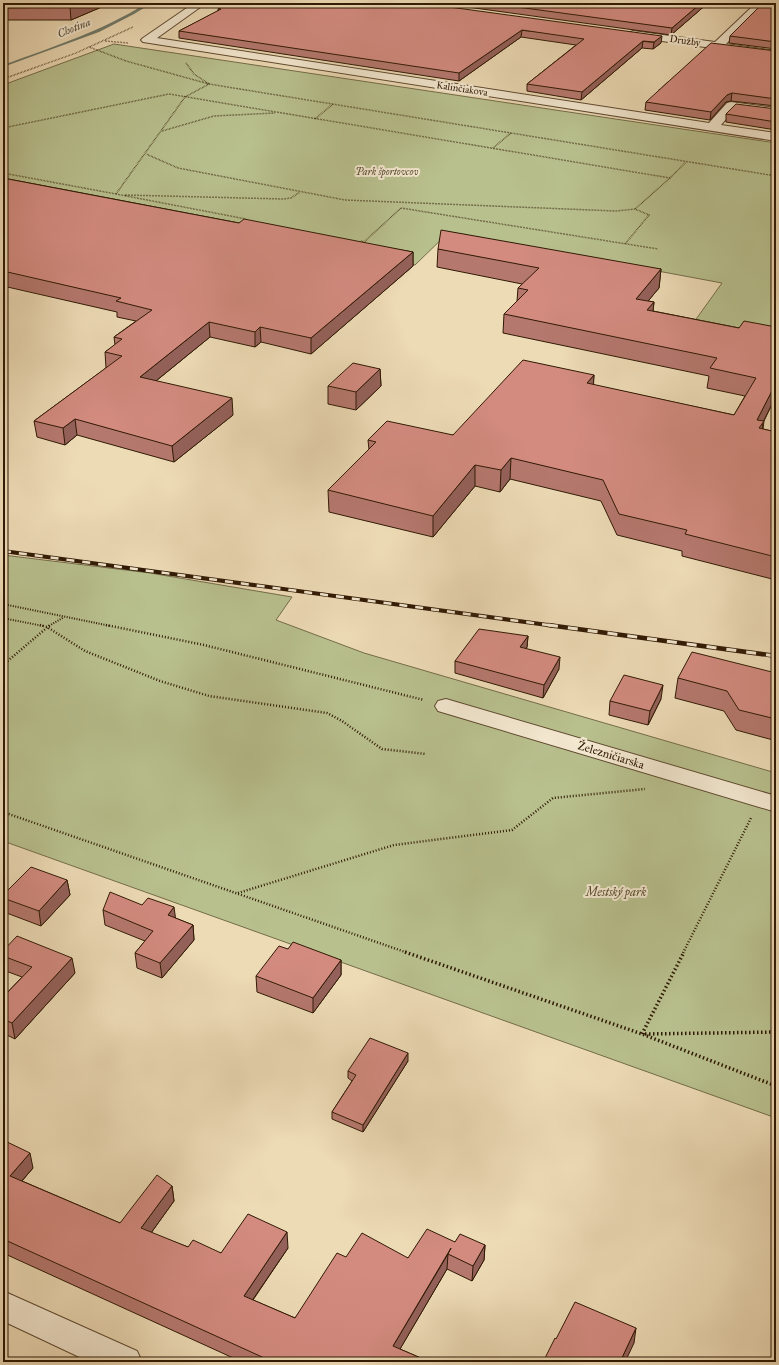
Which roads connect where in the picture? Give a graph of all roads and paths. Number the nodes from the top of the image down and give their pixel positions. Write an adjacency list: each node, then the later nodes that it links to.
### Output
1 (201, 3): 17 (street, Kalinčiakova)
2 (762, 3): 5 (street)
3 (135, 26): 6 (path)
4 (619, 32): 5 (street, Družby)
5 (717, 46): 7 (street, Družby)
6 (89, 48): 9 (path); 10 (path)
7 (776, 54)
8 (696, 64): 11 (path)
9 (3, 79)
10 (209, 84): 12 (path); 13 (path)
11 (667, 91)
12 (185, 97): 15 (path); 18 (path); 19 (path)
13 (334, 104): 16 (path); 20 (path)
14 (776, 112): 17 (street)
15 (283, 113): 16 (path); 19 (path)
16 (315, 119): 22 (path)
17 (712, 127): 21 (street, Kalinčiakova)
18 (3, 128)
19 (162, 131): 23 (path)
20 (512, 133): 22 (path); 24 (path)
21 (776, 137)
22 (493, 148): 27 (path)
23 (146, 154): 28 (path); 29 (path)
24 (686, 162): 26 (path); 27 (path)
25 (3, 173): 29 (path)
26 (776, 176)
27 (670, 178): 32 (path)
28 (300, 191): 29 (path); 30 (path)
29 (116, 194): 33 (path)
30 (407, 203): 31 (path); 32 (path)
31 (401, 208): 34 (path); 35 (path)
32 (635, 209): 35 (path)
33 (248, 220)
34 (357, 241)
35 (624, 244): 36 (path)
36 (658, 250)
37 (3, 604): 38 (path)
38 (64, 617): 40 (path); 42 (path)
39 (3, 618): 40 (path)
40 (47, 627): 41 (path); 43 (path)
41 (3, 665)
42 (446, 706): 45 (street, Železničiarska)
43 (426, 754)
44 (652, 788): 47 (path)
45 (768, 802): 49 (path)
46 (3, 812): 47 (path)
47 (237, 894): 49 (path)
48 (776, 1032): 49 (path)
49 (642, 1034): 50 (path)
50 (776, 1086)
51 (3, 1305): 54 (street)
52 (3, 1356): 53 (path)
53 (15, 1362)
54 (125, 1362)

